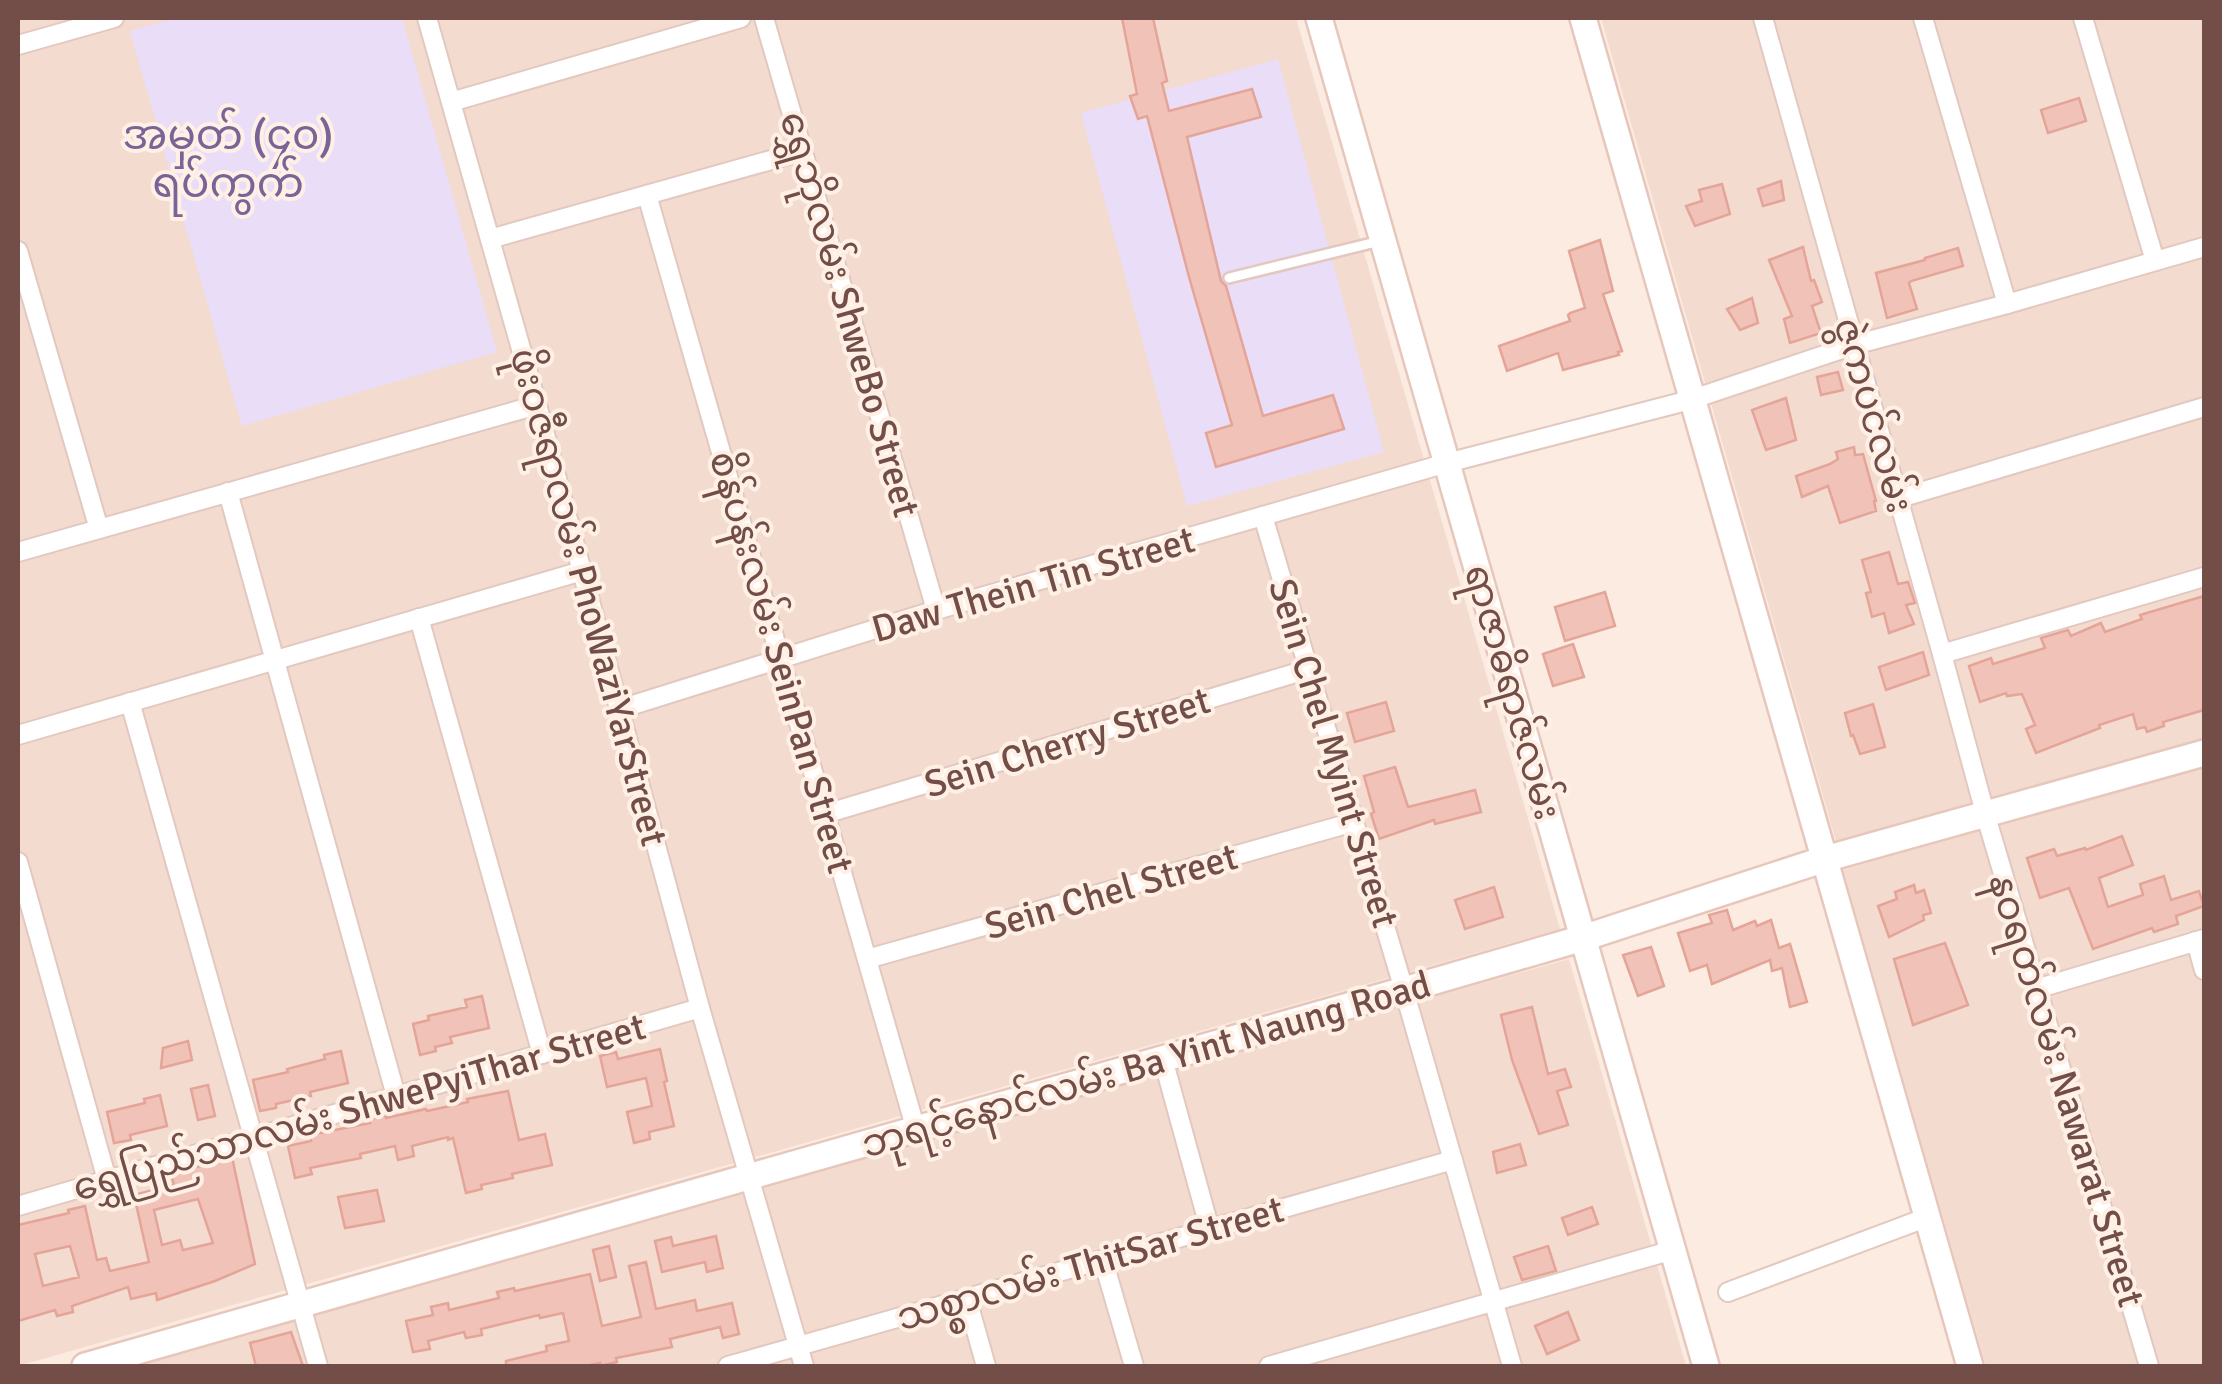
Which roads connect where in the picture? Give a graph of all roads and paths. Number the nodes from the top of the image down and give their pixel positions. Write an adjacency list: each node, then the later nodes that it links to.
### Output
1 (114, 18): 10 (street)
2 (427, 18): 11 (street, ဖိုးဝဇီရာလမ်း PhoWaziYarStreet)
3 (741, 18): 11 (street)
4 (764, 18): 12 (street, ရွှေဘိုလမ်း ShweBo Street)
5 (1319, 18): 15 (street, ရာဇာဓိရာဇ်လမ်း)
6 (1583, 18): 22 (street)
7 (1763, 18): 21 (street, ဇွဲကပင်လမ်း)
8 (1923, 18): 20 (street)
9 (2082, 18): 18 (street)
10 (18, 45)
11 (451, 102): 14 (street, ဖိုးဝဇီရာလမ်း PhoWaziYarStreet)
12 (803, 151): 13 (street); 33 (street, ရွှေဘိုလမ်း ShweBo Street)
13 (647, 194): 14 (street); 37 (street, စိန်ပန်းလမ်း SeinPan Street)
14 (490, 239): 23 (street, ဖိုးဝဇီရာလမ်း PhoWaziYarStreet)
15 (1383, 240): 19 (lane); 25 (street, ရာဇာဓိရာဇ်လမ်း)
16 (2204, 247): 18 (street, Daw Thein Tin Street)
17 (18, 251): 29 (street)
18 (2155, 261): 20 (street, Daw Thein Tin Street)
19 (1229, 278)
20 (2007, 304): 21 (street, Daw Thein Tin Street)
21 (1854, 344): 22 (street, Daw Thein Tin Street); 27 (street, ဇွဲကပင်လမ်း)
22 (1690, 400): 25 (street, Daw Thein Tin Street); 46 (street)
23 (537, 405): 26 (street); 31 (street, ဖိုးဝဇီရာလမ်း PhoWaziYarStreet)
24 (2204, 407): 27 (street)
25 (1447, 463): 28 (street, Daw Thein Tin Street); 48 (street, ရာဇာဓိရာဇ်လမ်း)
26 (228, 492): 29 (street); 36 (street)
27 (1897, 499): 35 (street, ဇွဲကပင်လမ်း)
28 (1263, 516): 33 (street, Daw Thein Tin Street); 38 (street, Sein Chel Myint Street)
29 (98, 529): 30 (street)
30 (18, 552)
31 (582, 570): 34 (street); 40 (street, ဖိုးဝဇီရာလမ်း PhoWaziYarStreet)
32 (2204, 577): 35 (street)
33 (936, 610): 37 (street, Daw Thein Tin Street)
34 (419, 618): 36 (street); 55 (street)
35 (1942, 654): 43 (street, ဇွဲကပင်လမ်း)
36 (275, 660): 39 (street); 57 (street)
37 (781, 660): 40 (street, Daw Thein Tin Street); 44 (street, စိန်ပန်းလမ်း SeinPan Street)
38 (1309, 669): 44 (street, Sein Cherry Street); 45 (street, Sein Chel Myint Street)
39 (130, 702): 41 (street); 59 (street)
40 (620, 709): 54 (street, ဖိုးဝဇီရာလမ်း PhoWaziYarStreet)
41 (18, 734)
42 (2204, 753): 43 (street, ဘုရင့်နောင်လမ်း Ba Yint Naung Road)
43 (1984, 813): 46 (street, ဘုရင့်နောင်လမ်း Ba Yint Naung Road); 52 (street, နဝရတ်လမ်း Nawarat Street)
44 (825, 814): 50 (street, စိန်ပန်းလမ်း SeinPan Street)
45 (1354, 822): 50 (street, Sein Chel Street); 53 (street, Sein Chel Myint Street)
46 (1826, 860): 48 (street, ဘုရင့်နောင်လမ်း Ba Yint Naung Road); 64 (street)
47 (18, 862): 62 (street)
48 (1583, 938): 53 (street, ဘုရင့်နောင်လမ်း Ba Yint Naung Road); 66 (street, ရာဇာဓိရာဇ်လမ်း)
49 (2200, 940): 51 (street); 52 (street)
50 (867, 959): 58 (street, စိန်ပန်းလမ်း SeinPan Street)
51 (2204, 970)
52 (2036, 989): 83 (street, နဝရတ်လမ်း Nawarat Street)
53 (1404, 990): 56 (street, ဘုရင့်နောင်လမ်း Ba Yint Naung Road); 60 (street, Sein Chel Myint Street)
54 (700, 1008): 55 (street, ရွှေပြည်သာလမ်း ShwePyiThar Street); 61 (street, ဖိုးဝဇီရာလမ်း PhoWaziYarStreet)
55 (542, 1054): 57 (street, ရွှေပြည်သာလမ်း ShwePyiThar Street)
56 (1163, 1059): 58 (street, ဘုရင့်နောင်လမ်း Ba Yint Naung Road); 65 (street)
57 (396, 1096): 59 (street, ရွှေပြည်သာလမ်း ShwePyiThar Street)
58 (916, 1130): 61 (street, ဘုရင့်နောင်လမ်း Ba Yint Naung Road)
59 (252, 1138): 62 (street, ရွှေပြည်သာလမ်း ShwePyiThar Street); 71 (street)
60 (1453, 1160): 65 (street, သစ္စာလမ်း ThitSar Street); 70 (street, Sein Chel Myint Street)
61 (750, 1178): 71 (street, ဘုရင့်နောင်လမ်း Ba Yint Naung Road); 72 (street, ဖိုးဝဇီရာလမ်း PhoWaziYarStreet)
62 (107, 1180): 63 (street, ရွှေပြည်သာလမ်း ShwePyiThar Street)
63 (18, 1206)
64 (1928, 1217): 68 (street); 82 (street)
65 (1210, 1230): 67 (street, သစ္စာလမ်း ThitSar Street)
66 (1672, 1250): 70 (street); 81 (street, ရာဇာဓိရာဇ်လမ်း)
67 (1103, 1260): 69 (street, သစ္စာလမ်း ThitSar Street); 78 (street)
68 (1728, 1292)
69 (967, 1299): 72 (street, သစ္စာလမ်း ThitSar Street); 77 (street)
70 (1494, 1302): 79 (street); 80 (street, Sein Chel Myint Street)
71 (300, 1305): 73 (street, ဘုရင့်နောင်လမ်း Ba Yint Naung Road); 74 (street)
72 (798, 1346): 75 (street, သစ္စာလမ်း ThitSar Street); 76 (street, ဖိုးဝဇီရာလမ်း PhoWaziYarStreet)
73 (85, 1366)
74 (318, 1366)
75 (728, 1366)
76 (804, 1366)
77 (986, 1366)
78 (1134, 1366)
79 (1269, 1366)
80 (1512, 1366)
81 (1706, 1366)
82 (1970, 1366)
83 (2149, 1366)

